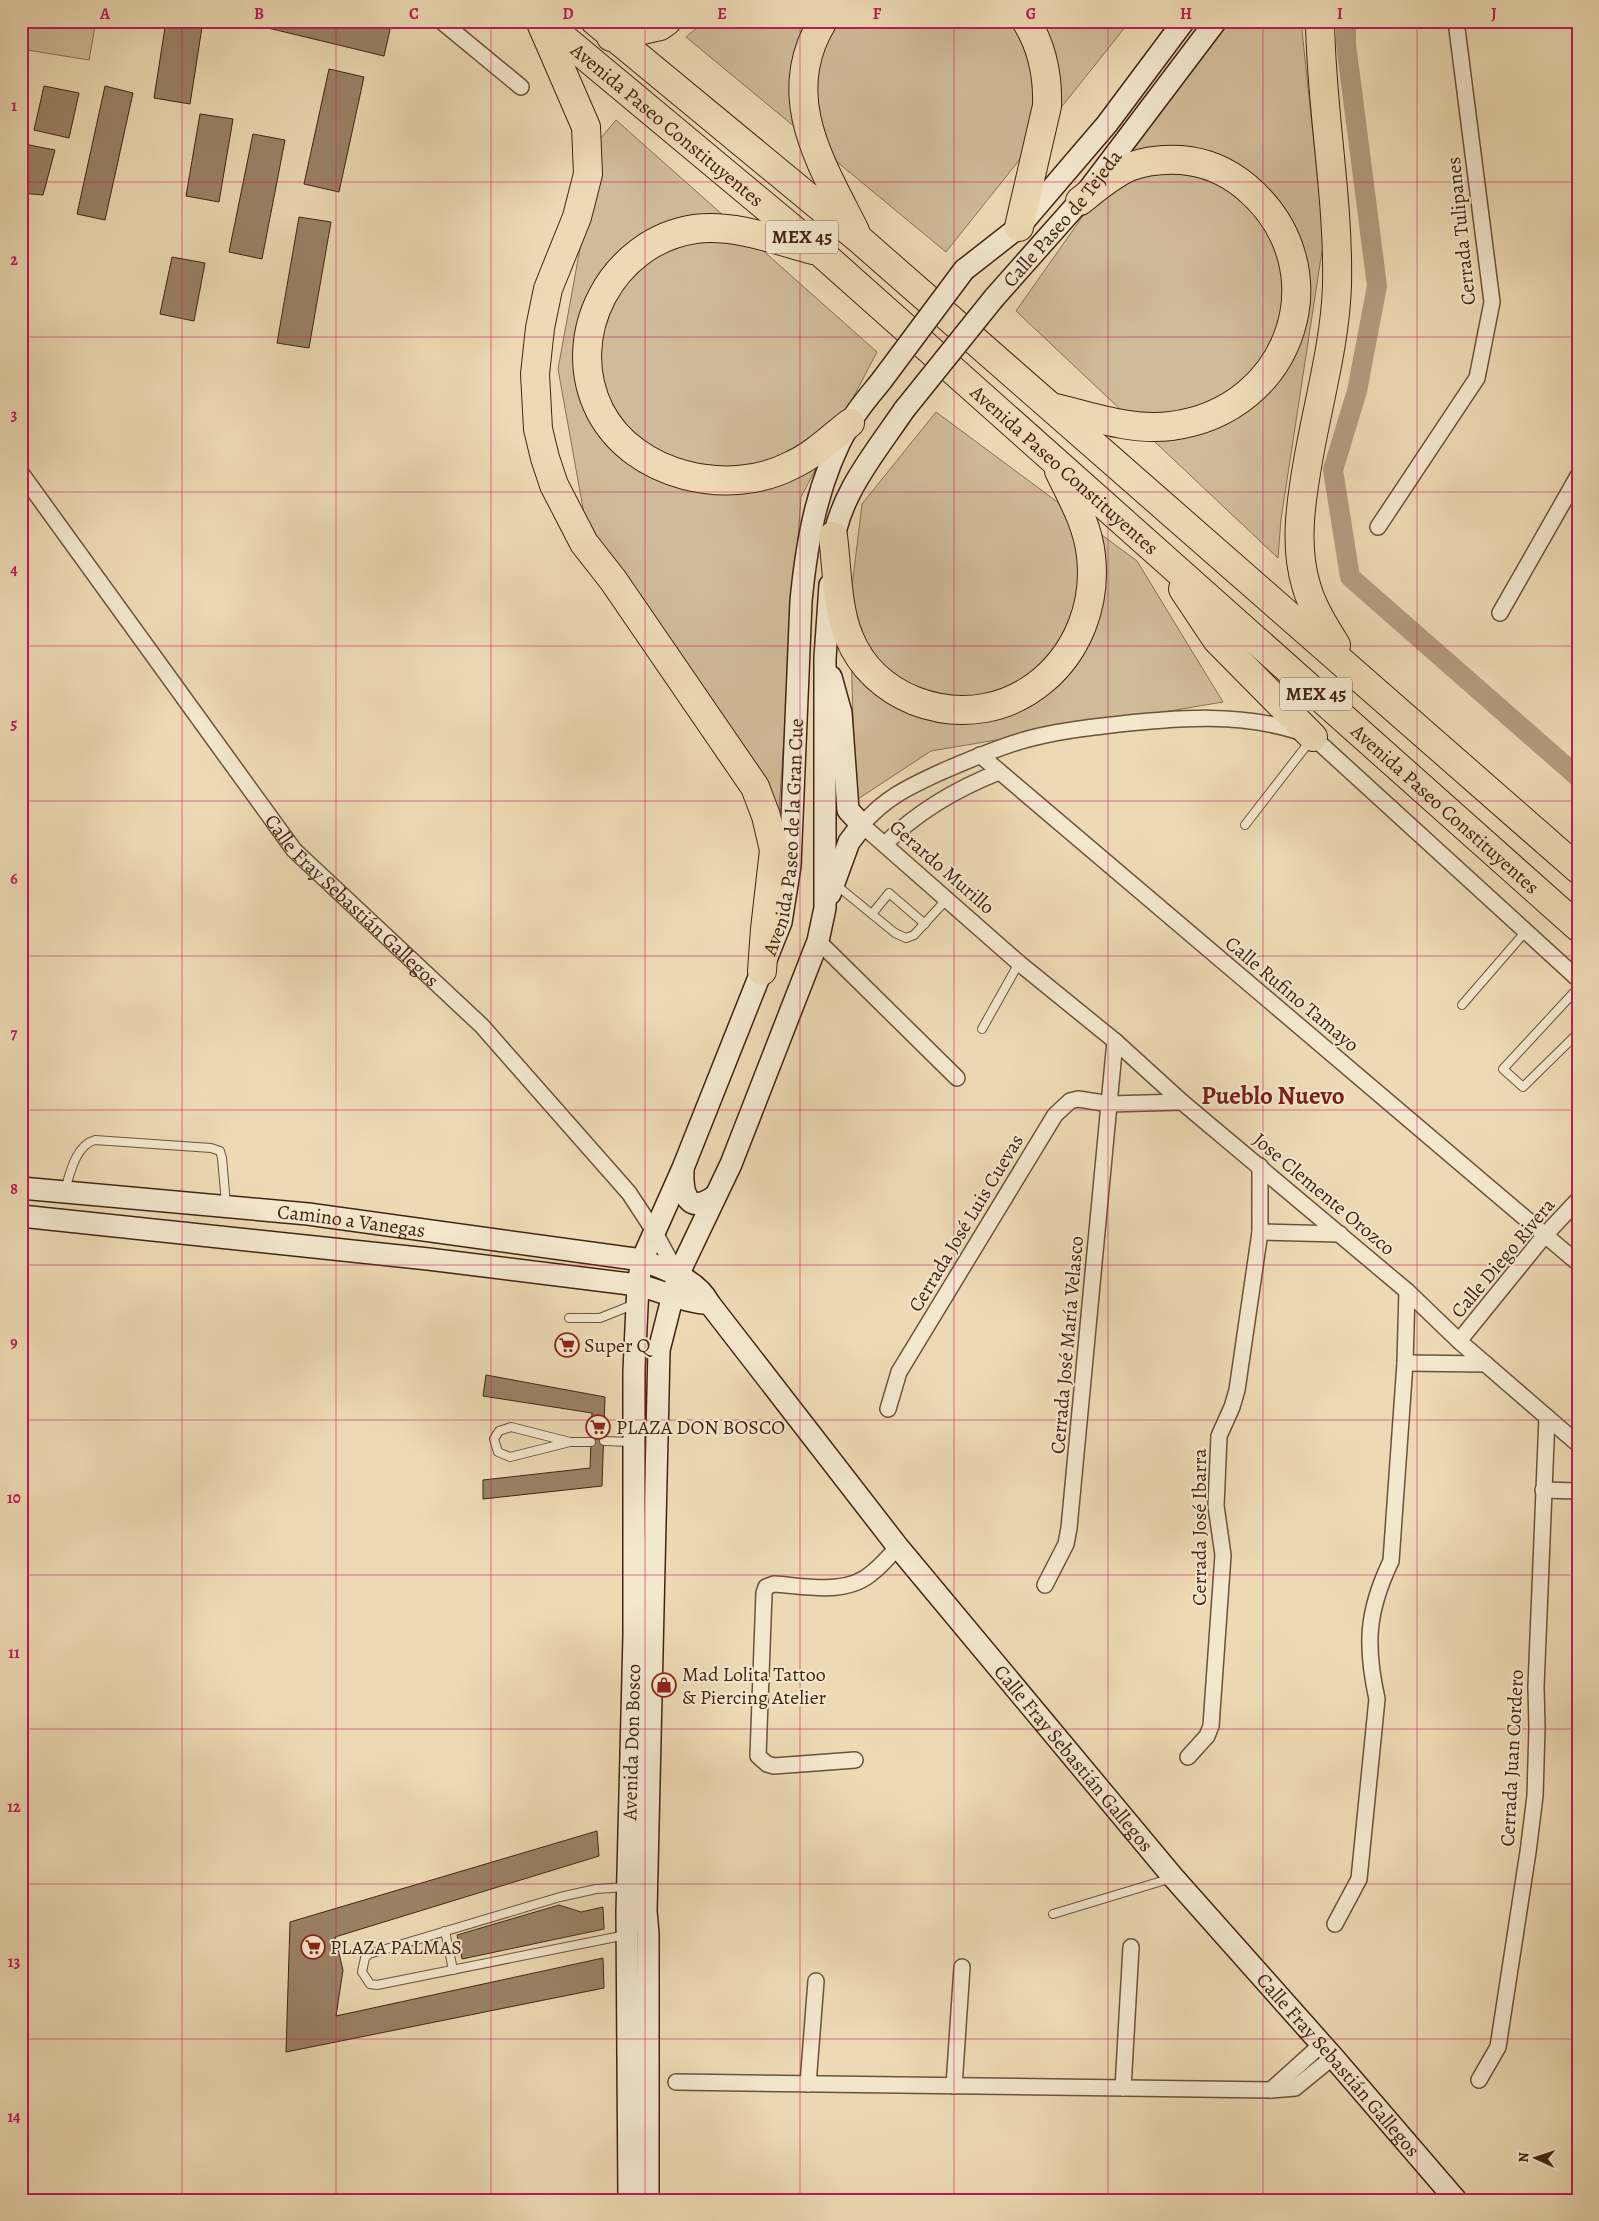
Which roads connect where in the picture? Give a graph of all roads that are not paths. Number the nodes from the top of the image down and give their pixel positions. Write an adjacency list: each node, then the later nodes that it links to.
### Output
1 (441, 21): 11 (street)
2 (542, 21): 15 (highway, Avenida Paseo Constituyentes / MEX 45); 46 (highway)
3 (668, 21): 10 (highway)
4 (823, 21): 14 (highway)
5 (1026, 21): 13 (highway)
6 (1184, 21): 13 (main road, Calle Paseo de Tejeda)
7 (1216, 21): 12 (main road, Calle Paseo de Tejeda)
8 (1320, 21): 28 (highway)
9 (1456, 21): 23 (street, Cerrada Tulipanes)
10 (603, 29): 14 (highway, Avenida Paseo Constituyentes / MEX 45)
11 (521, 87)
12 (1080, 201): 17 (highway); 18 (main road, Calle Paseo de Tejeda, bridge)
13 (1019, 227): 16 (main road, Calle Paseo de Tejeda, bridge)
14 (859, 239): 17 (highway, Avenida Paseo Constituyentes / MEX 45)
15 (819, 251): 19 (highway); 20 (highway, Avenida Paseo Constituyentes / MEX 45)
16 (882, 380): 19 (main road, Avenida Paseo de la Gran Cue)
17 (1052, 407): 28 (highway, Avenida Paseo Constituyentes / MEX 45)
18 (904, 410): 24 (main road, Avenida Paseo de la Gran Cue)
19 (850, 423): 46 (main road, Avenida Paseo de la Gran Cue)
20 (1054, 461): 24 (highway); 25 (highway, Avenida Paseo Constituyentes / MEX 45)
21 (21, 473): 64 (street, Calle Fray Sebastián Gallegos)
22 (1578, 476): 26 (street)
23 (1378, 527)
24 (833, 536): 27 (main road, Avenida Paseo de la Gran Cue)
25 (1161, 556): 29 (highway); 41 (highway, Avenida Paseo Constituyentes / MEX 45)
26 (1500, 613)
27 (825, 658): 32 (main road); 38 (main road, Avenida Paseo de la Gran Cue)
28 (1352, 670): 35 (highway, Avenida Paseo Constituyentes / MEX 45)
29 (1313, 737): 30 (street); 33 (lane); 42 (street)
30 (980, 755): 31 (street, Calle Rufino Tamayo); 32 (street)
31 (999, 772): 34 (street); 67 (street, Calle Rufino Tamayo)
32 (862, 825): 34 (street, Gerardo Murillo); 36 (main road)
33 (1245, 825)
34 (885, 844): 37 (street, Gerardo Murillo)
35 (1578, 868)
36 (834, 884): 38 (main road); 39 (lane)
37 (947, 899): 40 (lane); 43 (street, Gerardo Murillo)
38 (825, 908): 44 (main road, Avenida Paseo de la Gran Cue)
39 (872, 914): 40 (lane); 40 (lane)
40 (925, 924)
41 (1578, 927)
42 (1526, 931): 47 (street); 49 (lane)
43 (995, 940): 45 (street, Jose Clemente Orozco)
44 (818, 941): 53 (street); 60 (main road, Avenida Paseo de la Gran Cue)
45 (1019, 962): 50 (lane); 52 (street, Jose Clemente Orozco)
46 (762, 971): 57 (main road, Avenida Paseo de la Gran Cue)
47 (1578, 978)
48 (1578, 988): 51 (lane)
49 (1462, 1005)
50 (982, 1029)
51 (1578, 1033)
52 (1115, 1041): 54 (street, Jose Clemente Orozco); 55 (street, Cerrada José María Velasco)
53 (957, 1078)
54 (1182, 1102): 55 (street); 56 (street, Jose Clemente Orozco)
55 (1110, 1104): 77 (street, Cerrada José Luis Cuevas); 87 (street, Cerrada José María Velasco)
56 (1260, 1166): 65 (street, Cerrada José Ibarra); 66 (street, Jose Clemente Orozco)
57 (683, 1168): 60 (main road); 64 (main road, Avenida Paseo de la Gran Cue)
58 (21, 1188): 59 (main road, Camino a Vanegas)
59 (65, 1192): 62 (main road, Camino a Vanegas); 62 (lane)
60 (715, 1196): 70 (main road, Avenida Paseo de la Gran Cue)
61 (1578, 1200): 67 (street, Calle Diego Rivera)
62 (226, 1207): 68 (main road, Camino a Vanegas)
63 (21, 1216): 72 (main road, Camino a Vanegas)
64 (654, 1231): 68 (main road, Avenida Paseo de la Gran Cue); 70 (street, Calle Fray Sebastián Gallegos)
65 (1260, 1232): 66 (street); 88 (street, Cerrada José Ibarra)
66 (1340, 1234): 71 (street, Jose Clemente Orozco)
67 (1545, 1235): 69 (street, Calle Rufino Tamayo); 74 (street, Calle Diego Rivera)
68 (642, 1260): 70 (main road, Camino a Vanegas); 72 (main road, Avenida Paseo de la Gran Cue)
69 (1578, 1263)
70 (675, 1285): 72 (main road, Camino a Vanegas); 82 (main road, Avenida Don Bosco); 86 (main road, Calle Fray Sebastián Gallegos)
71 (1407, 1291): 74 (street, Jose Clemente Orozco); 75 (street)
72 (638, 1294): 73 (lane); 82 (main road, Avenida Don Bosco)
73 (569, 1318)
74 (1458, 1341): 76 (street, Jose Clemente Orozco)
75 (1405, 1363): 76 (street); 93 (street)
76 (1486, 1364): 78 (street, Jose Clemente Orozco)
77 (888, 1409)
78 (1547, 1417): 83 (street, Jose Clemente Orozco); 84 (street, Cerrada Juan Cordero)
79 (570, 1442): 79 (lane); 80 (lane)
80 (591, 1442)
81 (604, 1442): 82 (lane)
82 (645, 1443): 91 (main road, Avenida Don Bosco)
83 (1578, 1444)
84 (1543, 1490): 85 (street); 101 (street, Cerrada Juan Cordero)
85 (1578, 1490)
86 (898, 1547): 89 (street); 90 (main road, Calle Fray Sebastián Gallegos)
87 (1045, 1585)
88 (1188, 1758)
89 (855, 1760)
90 (1174, 1877): 92 (lane); 100 (main road, Calle Fray Sebastián Gallegos)
91 (638, 1887): 94 (lane); 95 (main road, Avenida Don Bosco)
92 (1054, 1914)
93 (1335, 1924)
94 (445, 1931): 98 (lane); 98 (lane)
95 (638, 1935): 98 (lane); 106 (main road, Avenida Don Bosco); 107 (main road, Avenida Don Bosco)
96 (1131, 1947): 105 (street)
97 (962, 1967): 104 (street)
98 (453, 1970)
99 (816, 1981): 103 (street)
100 (1328, 2050): 105 (street); 108 (main road, Calle Fray Sebastián Gallegos)
101 (1479, 2080)
102 (676, 2082): 103 (street)
103 (808, 2084): 104 (street)
104 (954, 2086): 105 (street)
105 (1123, 2088)
106 (629, 2200)
107 (648, 2200)
108 (1456, 2200)

